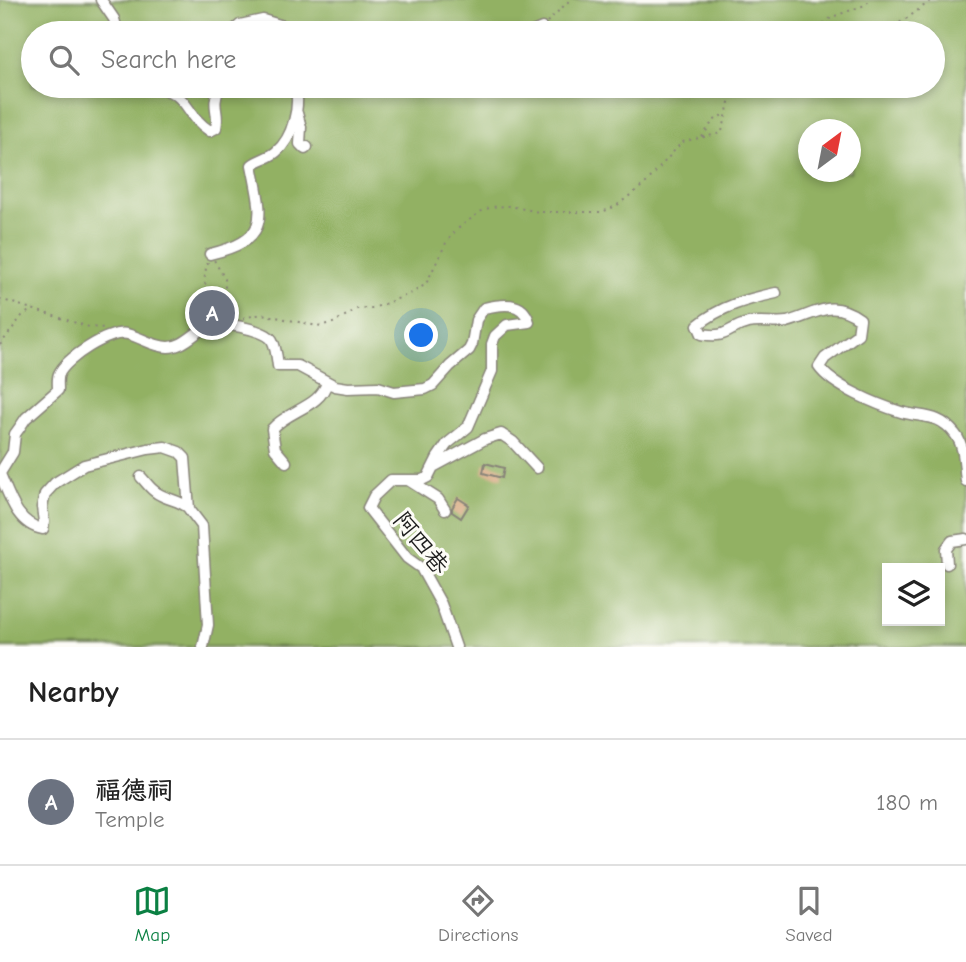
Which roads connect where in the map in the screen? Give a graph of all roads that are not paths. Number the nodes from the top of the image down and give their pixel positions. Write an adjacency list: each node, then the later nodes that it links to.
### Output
1 (101, 0): 2 (lane)
2 (115, 21)
3 (180, 98): 4 (lane)
4 (216, 98)
5 (298, 98): 6 (lane)
6 (297, 111): 7 (lane); 8 (lane)
7 (307, 147)
8 (211, 254)
9 (776, 293): 17 (lane)
10 (327, 382): 11 (lane); 12 (lane); 14 (lane)
11 (286, 462)
12 (433, 467): 13 (lane); 16 (lane)
13 (537, 468)
14 (0, 473): 18 (lane)
15 (141, 477): 18 (lane)
16 (404, 480): 19 (lane); 23 (lane, 阿四巷)
17 (966, 481)
18 (189, 509): 22 (lane)
19 (445, 510)
20 (966, 539): 21 (lane)
21 (947, 564)
22 (203, 647)
23 (456, 647)

